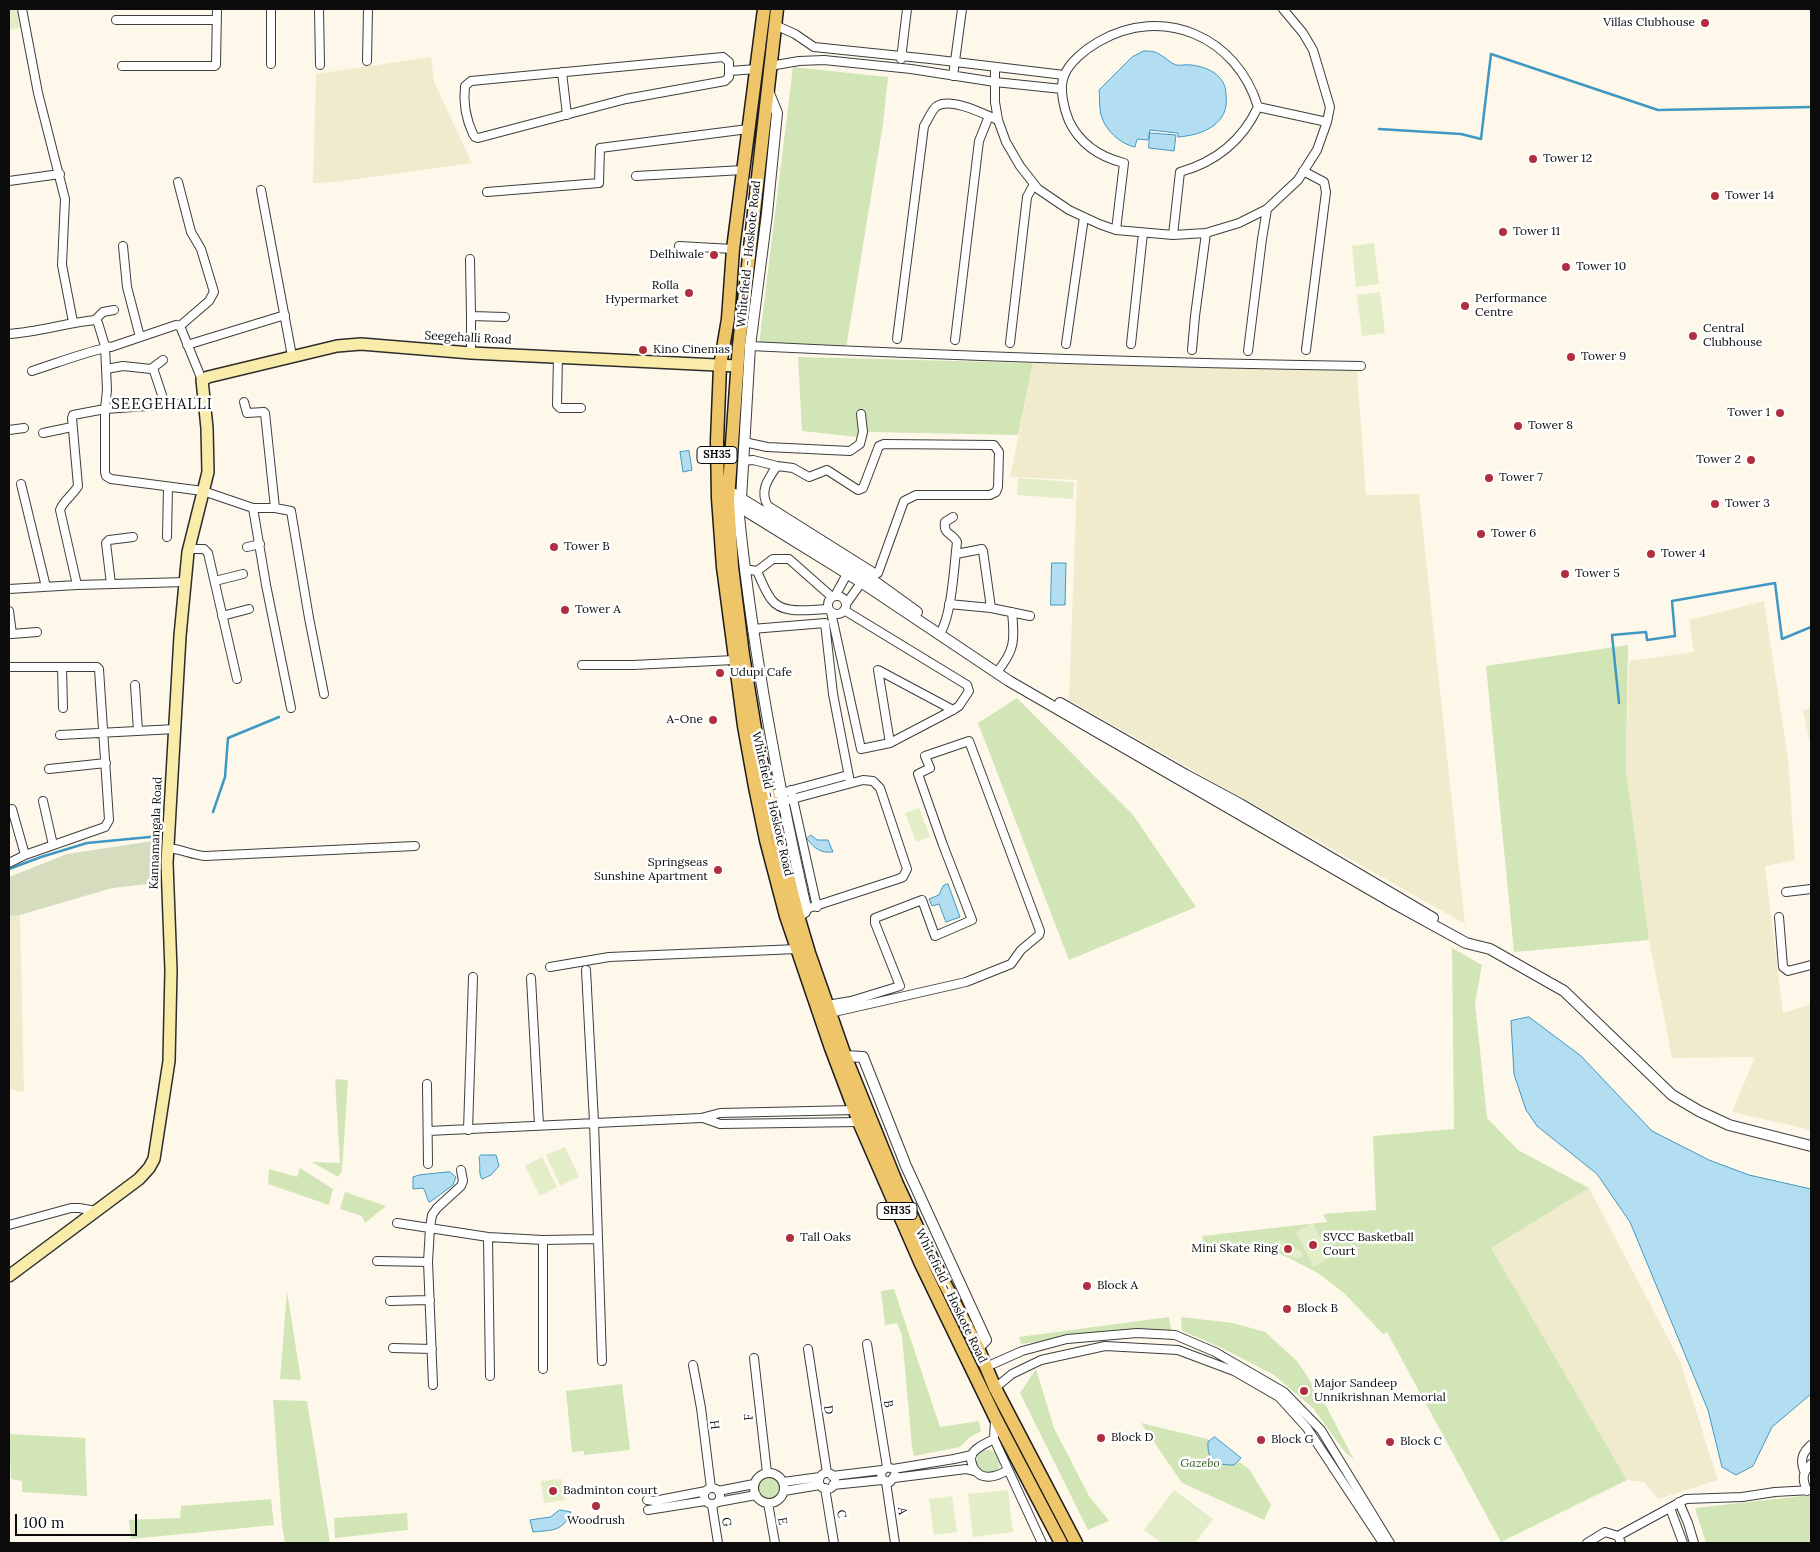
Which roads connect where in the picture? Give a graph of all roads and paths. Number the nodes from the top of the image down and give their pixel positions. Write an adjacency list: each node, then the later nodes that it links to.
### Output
1 (22, 9): 39 (street)
2 (217, 9): 12 (street)
3 (271, 9): 17 (street)
4 (319, 9): 18 (street)
5 (368, 9): 15 (street)
6 (764, 9): 23 (main road, Whitefield - Hoskote Road / SH35)
7 (777, 9): 13 (main road, Whitefield - Hoskote Road / SH35)
8 (907, 9): 14 (street)
9 (962, 9): 16 (street)
10 (1283, 9): 35 (street)
11 (116, 20): 12 (street)
12 (217, 20): 19 (street)
13 (775, 25): 14 (street); 20 (main road, Whitefield - Hoskote Road / SH35)
14 (901, 56): 16 (street); 22 (street)
15 (367, 61)
16 (955, 62): 21 (street); 27 (street)
17 (271, 64)
18 (320, 65)
19 (122, 66)
20 (770, 66): 22 (street); 29 (main road, Whitefield - Hoskote Road / SH35)
21 (996, 67): 26 (street); 28 (street)
22 (900, 68): 27 (street)
23 (756, 69): 24 (street); 36 (main road, Whitefield - Hoskote Road / SH35)
24 (730, 71): 25 (street); 32 (street)
25 (562, 72): 32 (street); 32 (street)
26 (1064, 75): 30 (street); 31 (street)
27 (953, 76): 28 (street)
28 (995, 82): 30 (street); 34 (street)
29 (767, 89): 71 (street); 81 (main road, Whitefield - Hoskote Road / SH35)
30 (1062, 89): 48 (street)
31 (1258, 107): 35 (street); 51 (street)
32 (567, 115)
33 (989, 116): 34 (street); 65 (street); 66 (street)
34 (998, 120): 43 (street)
35 (1326, 122): 38 (street)
36 (748, 129): 37 (main road, Whitefield - Hoskote Road / SH35); 45 (street)
37 (743, 170): 40 (street); 54 (main road, Whitefield - Hoskote Road / SH35)
38 (1303, 171): 46 (street); 74 (street)
39 (60, 174): 41 (street); 61 (street)
40 (636, 176)
41 (9, 181)
42 (178, 182): 62 (street)
43 (1034, 184): 47 (street); 67 (street)
44 (261, 190): 57 (street)
45 (487, 192)
46 (1267, 209): 50 (street); 75 (street)
47 (1084, 217): 48 (street); 68 (street)
48 (1116, 230): 49 (street)
49 (1143, 233): 51 (street); 69 (street)
50 (1206, 233): 51 (street); 73 (street)
51 (1173, 235)
52 (123, 246): 64 (street)
53 (679, 246): 54 (street)
54 (734, 249): 80 (main road, Whitefield - Hoskote Road / SH35)
55 (470, 259): 58 (street)
56 (114, 310): 60 (street)
57 (284, 315): 70 (street); 77 (street)
58 (471, 316): 59 (street); 76 (street)
59 (505, 317)
60 (95, 320): 61 (street); 72 (street)
61 (73, 322): 63 (street)
62 (180, 326): 64 (street); 70 (street, Kannamangala Road)
63 (9, 334)
64 (140, 337): 72 (street)
65 (897, 339)
66 (955, 340)
67 (1010, 343)
68 (1066, 344)
69 (1131, 344)
70 (188, 345): 86 (street, Kannamangala Road)
71 (750, 346): 82 (street); 97 (street)
72 (105, 347): 84 (street); 85 (street)
73 (1192, 350)
74 (1306, 350)
75 (1248, 351)
76 (471, 352): 77 (main road, Seegehalli Road); 78 (main road, Seegehalli Road)
77 (292, 356): 86 (main road, Seegehalli Road)
78 (558, 356): 80 (main road, Seegehalli Road); 90 (street)
79 (163, 360): 83 (street)
80 (720, 366): 81 (main road, Seegehalli Road); 103 (main road, Whitefield - Hoskote Road / SH35)
81 (737, 366): 103 (main road, Whitefield - Hoskote Road / SH35)
82 (1361, 366)
83 (152, 368): 84 (street); 89 (street)
84 (106, 369): 91 (street)
85 (32, 371)
86 (202, 380): 87 (main road, Kannamangala Road)
87 (204, 402): 89 (street); 102 (main road, Kannamangala Road)
88 (244, 402): 105 (street)
89 (165, 404): 91 (street)
90 (581, 408)
91 (105, 409): 93 (street); 101 (street)
92 (862, 414): 97 (street)
93 (72, 427): 96 (street); 122 (street)
94 (24, 428): 95 (street)
95 (9, 430)
96 (43, 433)
97 (744, 442): 98 (street)
98 (743, 461): 99 (street); 103 (street)
99 (777, 466): 117 (street); 117 (street)
100 (21, 484): 123 (street)
101 (168, 487): 102 (street); 108 (street)
102 (203, 491): 104 (street); 111 (main road, Kannamangala Road)
103 (729, 497): 113 (street); 116 (street); 117 (street); 139 (main road, Whitefield - Hoskote Road / SH35); 159 (main road, Whitefield - Hoskote Road / SH35)
104 (253, 508): 105 (street); 109 (street)
105 (275, 508): 146 (street)
106 (953, 517): 112 (street)
107 (133, 537): 121 (street)
108 (167, 537)
109 (260, 544): 110 (street); 148 (street)
110 (247, 547)
111 (188, 549): 118 (street); 119 (main road, Kannamangala Road)
112 (956, 554): 126 (street); 129 (street)
113 (744, 569): 114 (street); 135 (street)
114 (757, 570): 125 (street); 130 (street)
115 (243, 574): 118 (street)
116 (847, 574): 120 (street); 125 (street)
117 (874, 577): 137 (street)
118 (214, 581): 133 (street)
119 (185, 582): 121 (street); 150 (main road, Kannamangala Road)
120 (861, 583): 127 (street); 137 (street)
121 (111, 584): 122 (street)
122 (77, 585): 123 (street)
123 (46, 587): 124 (street)
124 (9, 590)
125 (834, 597): 127 (street); 130 (street)
126 (949, 604): 129 (street); 137 (street)
127 (845, 607): 130 (street); 149 (street)
128 (249, 608): 133 (street)
129 (991, 608): 131 (street)
130 (829, 610): 154 (street)
131 (1012, 612): 134 (street); 143 (street)
132 (9, 613): 138 (street)
133 (222, 616): 144 (street)
134 (1030, 616)
135 (752, 629): 157 (street); 159 (street)
136 (37, 632): 138 (street)
137 (941, 633): 143 (street)
138 (10, 634)
139 (734, 660): 140 (street); 172 (main road, Whitefield - Hoskote Road / SH35)
140 (582, 665)
141 (62, 667): 142 (street); 147 (street); 152 (street)
142 (9, 668)
143 (998, 671): 187 (street)
144 (237, 679)
145 (135, 685): 151 (street)
146 (324, 694)
147 (63, 708)
148 (291, 708)
149 (953, 710): 154 (street); 154 (street)
150 (175, 729): 151 (street); 165 (main road, Kannamangala Road)
151 (138, 731): 152 (street)
152 (104, 733): 153 (street); 155 (street)
153 (60, 735)
154 (890, 743)
155 (106, 763): 156 (street); 163 (street)
156 (49, 769)
157 (849, 778): 158 (street); 160 (street); 170 (street)
158 (791, 790): 159 (street); 160 (street)
159 (775, 799): 160 (street); 170 (main road, Whitefield - Hoskote Road / SH35)
160 (793, 799): 170 (street)
161 (43, 801): 163 (street)
162 (12, 809): 166 (street)
163 (54, 845): 166 (street)
164 (414, 846): 165 (street)
165 (168, 848): 190 (main road, Kannamangala Road)
166 (25, 855): 167 (street)
167 (9, 863)
168 (1811, 889): 169 (street)
169 (1786, 892)
170 (807, 910): 178 (main road, Whitefield - Hoskote Road / SH35)
171 (1780, 917): 173 (street)
172 (797, 950): 174 (street); 181 (main road, Whitefield - Hoskote Road / SH35)
173 (1811, 965)
174 (550, 967)
175 (586, 970): 183 (street)
176 (473, 977): 185 (street)
177 (531, 978): 184 (street)
178 (828, 1009): 178 (street); 179 (main road, Whitefield - Hoskote Road / SH35)
179 (845, 1056): 191 (main road, Whitefield - Hoskote Road / SH35); 205 (street)
180 (427, 1084): 186 (street)
181 (857, 1116): 182 (street); 182 (street); 191 (main road, Whitefield - Hoskote Road / SH35)
182 (701, 1118): 183 (street)
183 (594, 1122): 184 (street); 196 (street)
184 (539, 1125): 185 (street)
185 (468, 1130): 186 (street)
186 (428, 1131): 188 (street)
187 (1811, 1146)
188 (428, 1164)
189 (461, 1170): 194 (street)
190 (96, 1211): 193 (street); 200 (main road, Kannamangala Road)
191 (908, 1221): 205 (main road, Whitefield - Hoskote Road / SH35); 216 (main road, Whitefield - Hoskote Road / SH35)
192 (397, 1223): 194 (street)
193 (9, 1225)
194 (430, 1228): 195 (street); 199 (street)
195 (488, 1237): 197 (street); 213 (street)
196 (598, 1239): 197 (street); 209 (street)
197 (543, 1240): 212 (street)
198 (377, 1261): 199 (street)
199 (428, 1262): 201 (street)
200 (9, 1276)
201 (430, 1300): 202 (street); 206 (street)
202 (390, 1301)
203 (868, 1344): 221 (street, B)
204 (393, 1348): 206 (street)
205 (978, 1348): 211 (main road, Whitefield - Hoskote Road / SH35)
206 (432, 1349): 214 (street)
207 (808, 1350): 227 (street, D)
208 (754, 1358): 225 (street, F)
209 (602, 1361)
210 (692, 1365): 231 (street, H)
211 (986, 1367): 215 (main road, Whitefield - Hoskote Road / SH35); 250 (street)
212 (543, 1369)
213 (490, 1376)
214 (433, 1385)
215 (995, 1388): 248 (main road, Whitefield - Hoskote Road / SH35); 249 (street)
216 (995, 1417): 217 (street); 247 (main road, Whitefield - Hoskote Road / SH35)
217 (994, 1439): 219 (street); 222 (street)
218 (1811, 1445): 223 (street)
219 (972, 1454): 221 (street); 224 (street)
220 (1811, 1464): 223 (street)
221 (887, 1469): 226 (street); 227 (street); 228 (street)
222 (1008, 1470): 224 (street); 246 (street)
223 (1804, 1471): 232 (street)
224 (977, 1472): 226 (street)
225 (767, 1473): 229 (street); 230 (street)
226 (894, 1478): 228 (street)
227 (825, 1480): 228 (street); 229 (street); 233 (street); 244 (street, C)
228 (884, 1481): 245 (street, A)
229 (783, 1482): 233 (street)
230 (754, 1484): 231 (street); 234 (street)
231 (712, 1490): 235 (street); 236 (street); 236 (street)
232 (1809, 1490): 237 (street)
233 (784, 1491): 238 (street)
234 (756, 1494): 236 (street); 238 (street)
235 (647, 1500)
236 (712, 1502): 240 (street); 242 (street, G)
237 (1679, 1502): 239 (street); 253 (street)
238 (768, 1503): 243 (street, E)
239 (1670, 1508): 241 (street); 252 (street)
240 (648, 1510)
241 (1619, 1540): 251 (street)
242 (718, 1543)
243 (775, 1543)
244 (834, 1543)
245 (895, 1543)
246 (1042, 1543)
247 (1061, 1543)
248 (1076, 1543)
249 (1383, 1543)
250 (1390, 1543)
251 (1587, 1543)
252 (1683, 1543)
253 (1694, 1543)

